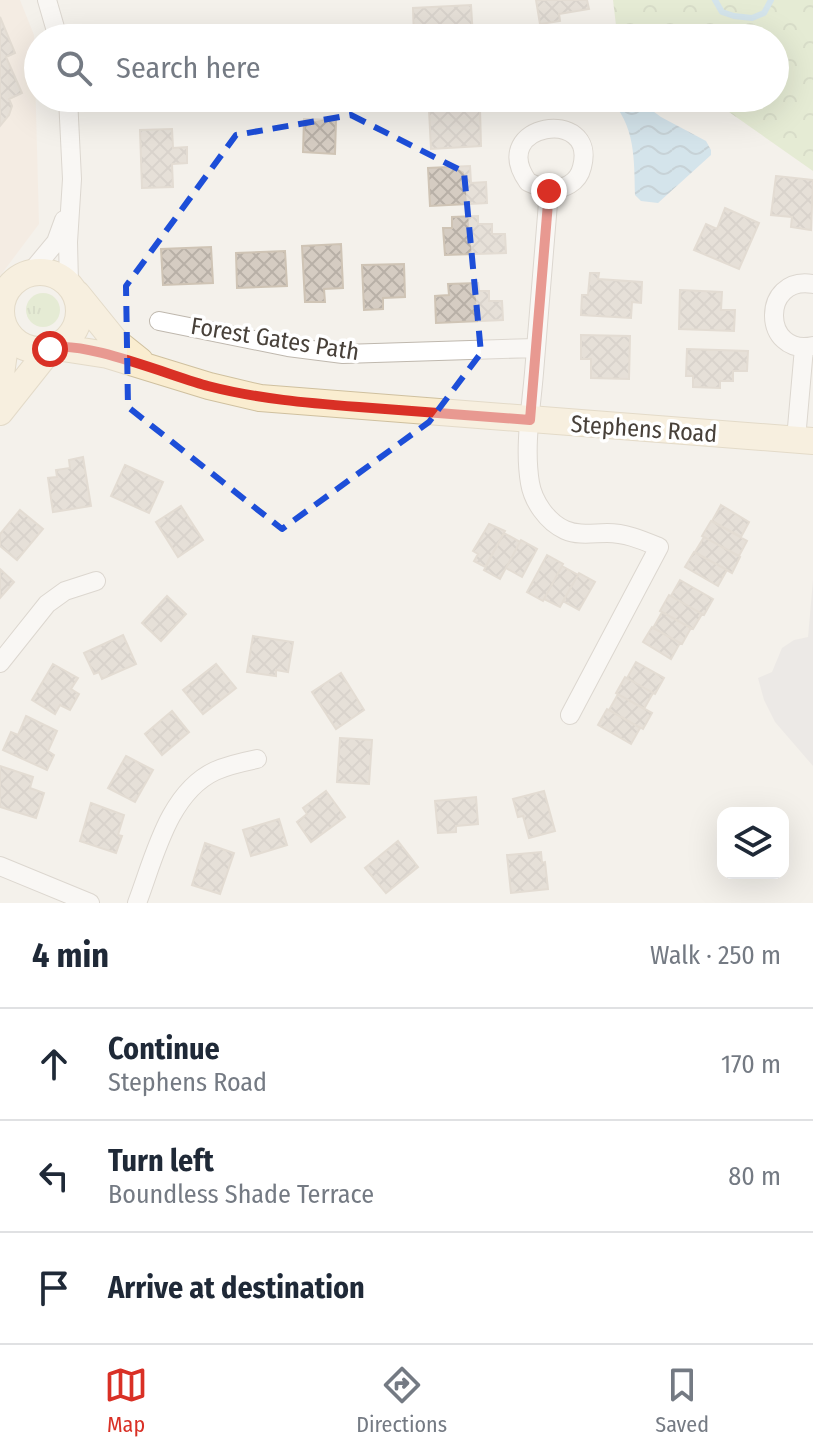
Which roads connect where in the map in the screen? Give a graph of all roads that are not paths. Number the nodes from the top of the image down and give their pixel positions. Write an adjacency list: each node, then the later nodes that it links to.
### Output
1 (47, 0): 2 (street)
2 (54, 24)
3 (69, 112): 5 (street)
4 (549, 191): 13 (street)
5 (70, 202): 6 (street); 8 (street)
6 (18, 271): 8 (street); 9 (street)
7 (813, 284): 11 (street)
8 (72, 287): 12 (street); 14 (street, Stephens Road)
9 (2, 316): 12 (street); 15 (street)
10 (159, 321): 13 (street, Forest Gates Path)
11 (808, 347): 18 (street)
12 (53, 348): 14 (street, Stephens Road); 16 (street)
13 (536, 348): 17 (street)
14 (144, 365): 17 (street, Stephens Road)
15 (0, 381)
16 (0, 412)
17 (530, 420): 18 (street, Stephens Road); 21 (street)
18 (804, 440)
19 (96, 581): 20 (street)
20 (0, 663)
21 (570, 715)
22 (257, 759): 25 (street)
23 (0, 866): 24 (street)
24 (90, 903)
25 (137, 903)

